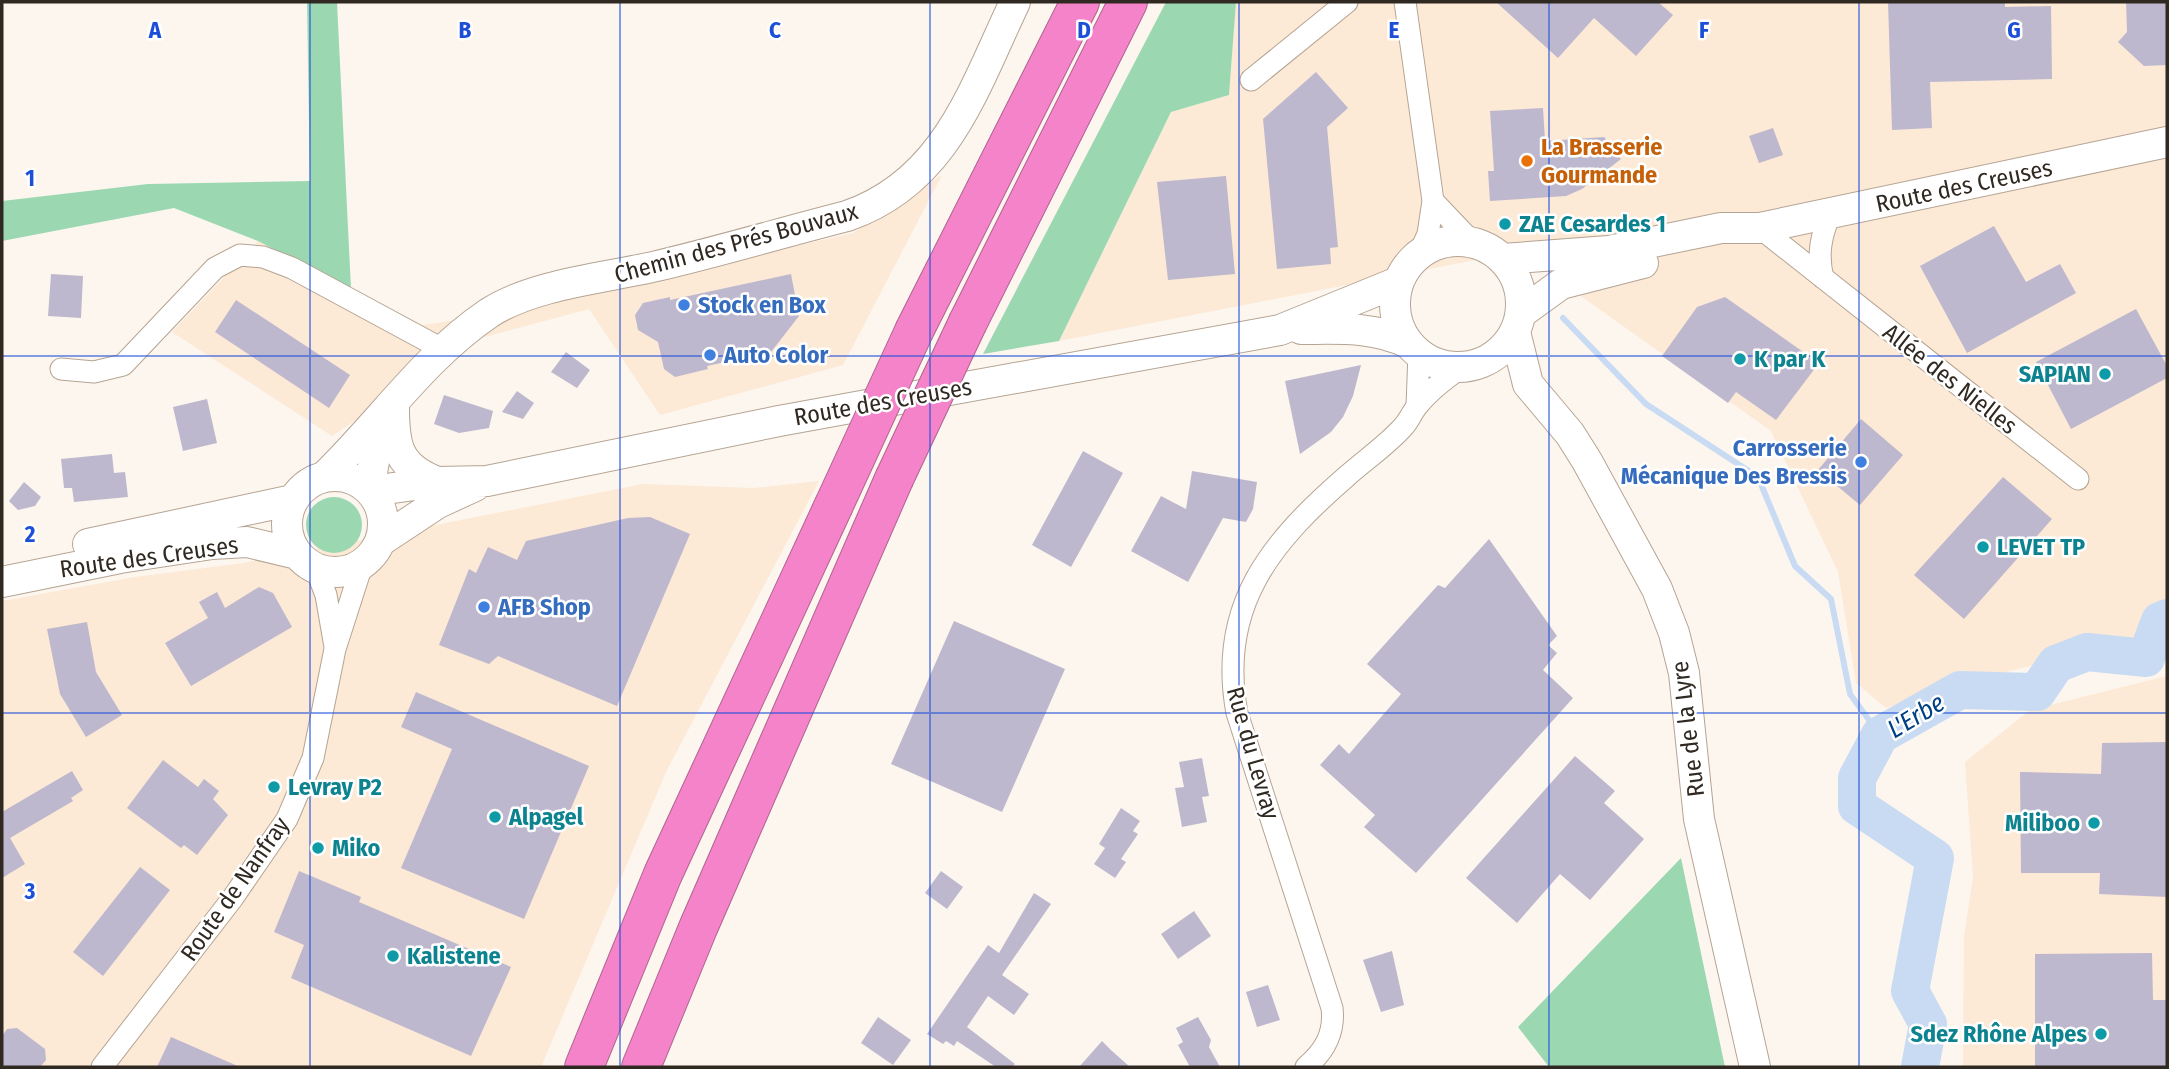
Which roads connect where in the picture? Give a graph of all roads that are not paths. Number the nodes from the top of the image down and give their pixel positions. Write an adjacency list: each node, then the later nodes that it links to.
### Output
1 (1015, 2): 19 (main road, Chemin des Prés Bouvaux)
2 (1080, 2): 39 (highway, bridge)
3 (1128, 2): 40 (highway, bridge)
4 (1347, 2): 6 (street)
5 (1405, 2): 8 (street)
6 (1251, 80)
7 (2167, 142): 9 (main road, Route des Creuses)
8 (1433, 201): 11 (street); 12 (street)
9 (1830, 214): 10 (main road, Route des Creuses); 14 (street)
10 (1760, 228): 13 (main road, Route des Creuses); 14 (street, Allée des Nielles); 16 (main road, Route des Creuses)
11 (1472, 242): 12 (main road); 13 (main road)
12 (1419, 254): 15 (main road)
13 (1503, 259): 16 (main road)
14 (1823, 278): 27 (street, Allée des Nielles)
15 (1398, 282): 17 (main road, Route des Creuses); 18 (main road)
16 (1518, 322): 20 (main road); 23 (main road, Rue de la Lyre)
17 (1280, 330): 18 (main road, Route des Creuses); 28 (main road, Route des Creuses)
18 (1413, 348): 20 (main road); 24 (street)
19 (442, 349): 21 (street); 22 (main road, Chemin des Prés Bouvaux)
20 (1473, 365): 23 (main road, Rue de la Lyre); 24 (street, Rue du Levray)
21 (61, 369)
22 (416, 377): 25 (main road); 26 (main road)
23 (1528, 384): 42 (main road, Rue de la Lyre)
24 (1417, 406): 41 (street, Rue du Levray)
25 (394, 410): 29 (main road); 30 (main road)
26 (324, 477): 30 (main road); 31 (main road)
27 (2078, 479)
28 (487, 481): 29 (main road, Route des Creuses); 32 (main road, Route des Creuses)
29 (437, 482): 30 (main road, Route des Creuses)
30 (370, 490): 32 (main road)
31 (293, 500): 33 (main road, Route des Creuses); 34 (main road)
32 (382, 540): 35 (main road)
33 (2, 561)
34 (306, 561): 35 (main road); 36 (main road, Route des Creuses); 37 (street, Route de Nanfray)
35 (362, 565): 37 (street, Route de Nanfray)
36 (2, 582)
37 (339, 620): 38 (street, Route de Nanfray)
38 (102, 1067)
39 (584, 1067)
40 (641, 1067)
41 (1306, 1067)
42 (1755, 1067)

